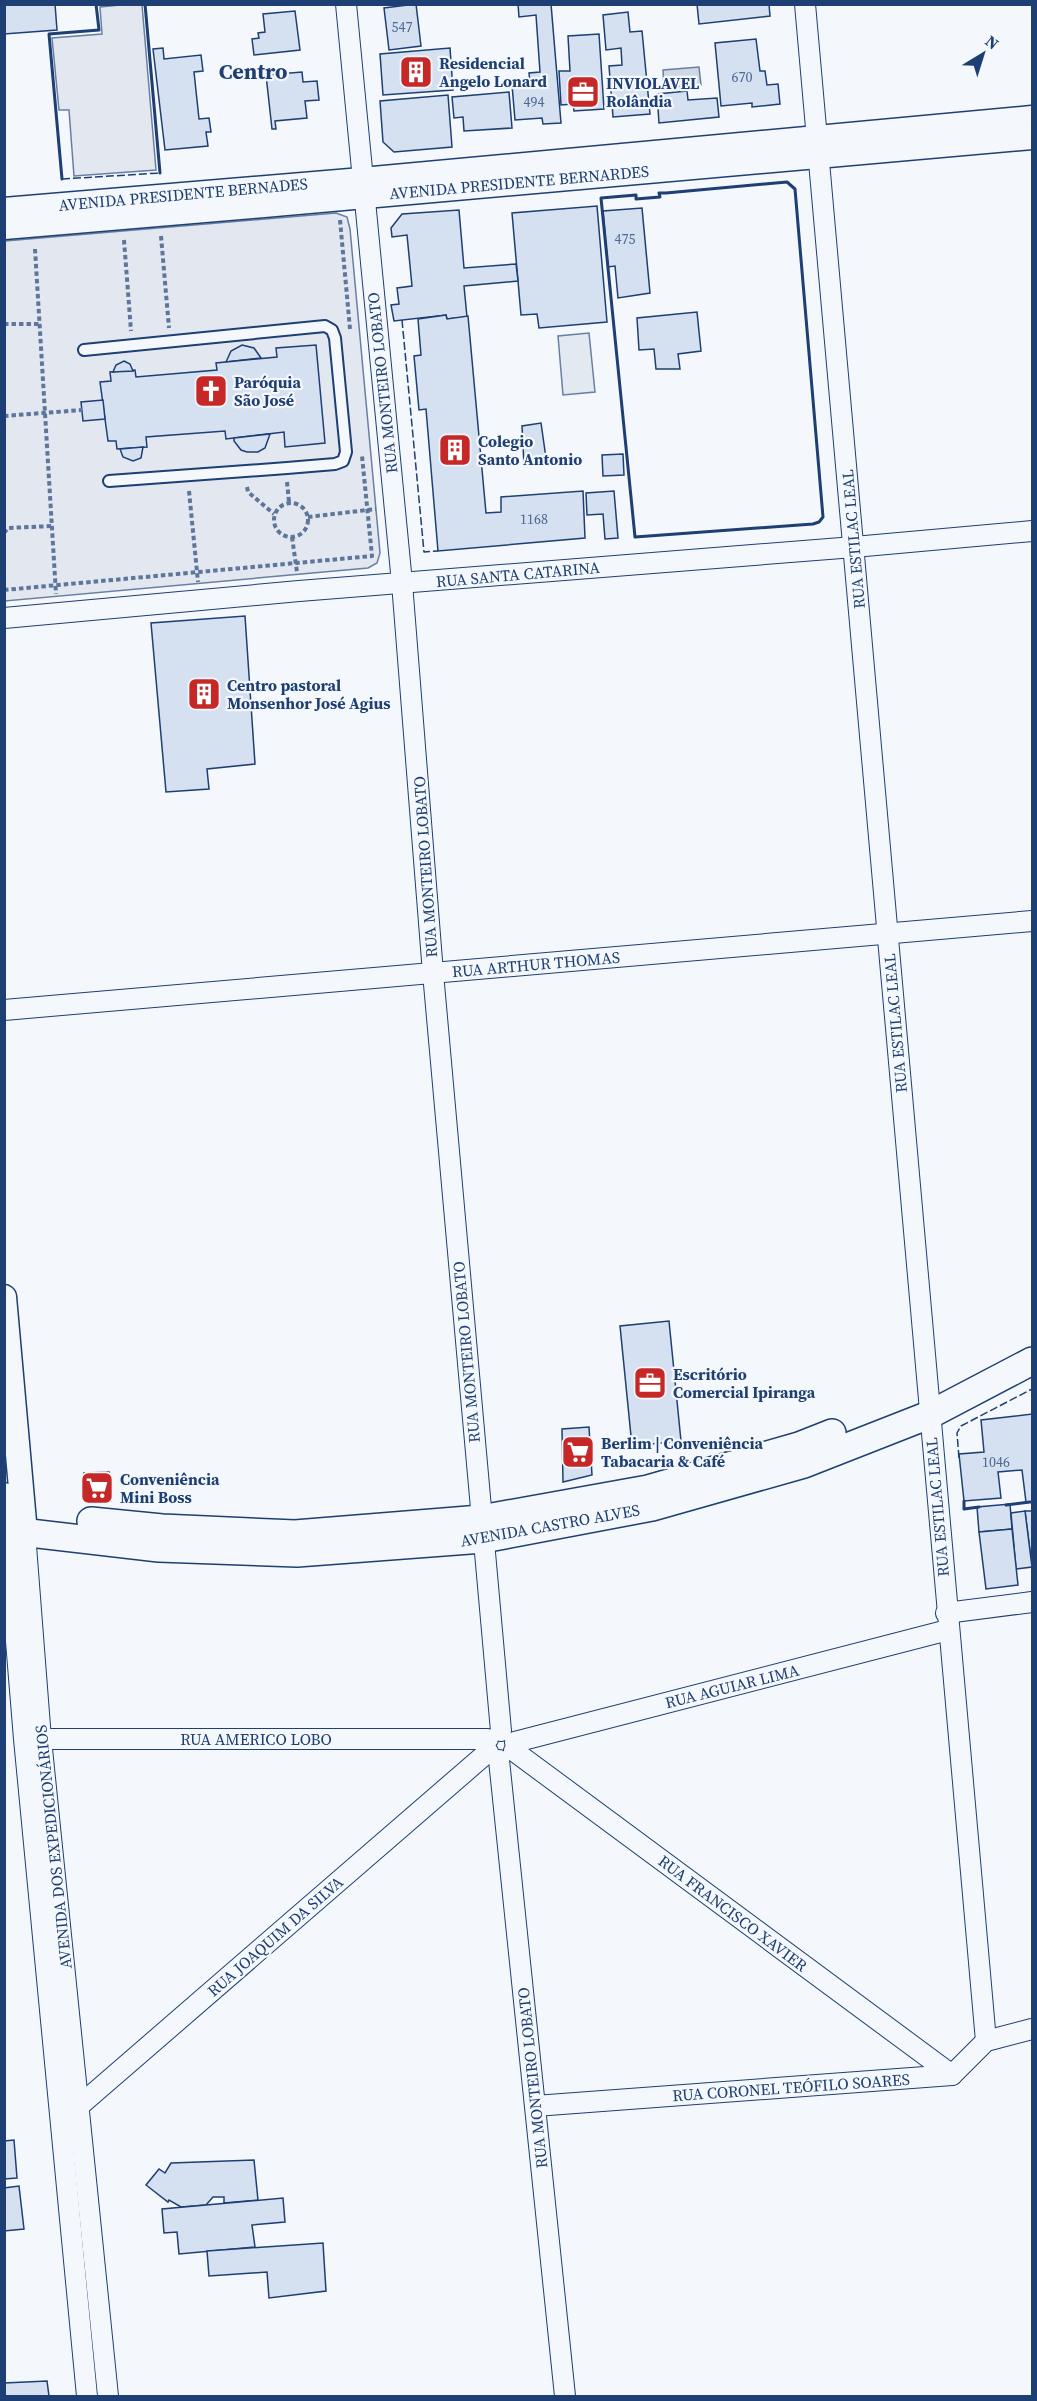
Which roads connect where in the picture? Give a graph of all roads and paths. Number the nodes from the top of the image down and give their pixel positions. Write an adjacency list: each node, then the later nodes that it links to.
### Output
1 (346, 4): 6 (street, RUA MONTEIRO LOBATO)
2 (804, 4): 5 (street, RUA ESTILAC LEAL)
3 (1032, 118): 5 (street, AVENIDA PRESIDENTE BERNARDES)
4 (1032, 137): 5 (street, AVENIDA PRESIDENTE BERNARDES)
5 (818, 146): 6 (street, AVENIDA PRESIDENTE BERNARDES); 30 (street, RUA ESTILAC LEAL)
6 (362, 188): 8 (street, AVENIDA PRESIDENTE BERNADES); 23 (street, RUA MONTEIRO LOBATO)
7 (4, 210): 8 (street, AVENIDA PRESIDENTE BERNADES)
8 (116, 219): 9 (street); 15 (path)
9 (4, 227)
10 (161, 236): 14 (path)
11 (34, 249): 13 (path)
12 (4, 324): 13 (path)
13 (39, 324): 18 (path)
14 (171, 341): 15 (lane); 20 (lane)
15 (132, 345): 16 (lane)
16 (84, 350)
17 (82, 410): 18 (path)
18 (45, 413): 19 (path); 26 (path)
19 (4, 416)
20 (246, 471): 21 (lane); 24 (path)
21 (188, 475): 22 (lane); 31 (path)
22 (109, 481)
23 (395, 508): 25 (path); 32 (street, RUA MONTEIRO LOBATO)
24 (274, 514): 25 (path); 29 (path)
25 (308, 517): 29 (path)
26 (52, 526): 28 (path); 33 (path)
27 (1032, 531): 30 (street, RUA SANTA CATARINA)
28 (4, 533)
29 (292, 537): 35 (path)
30 (854, 547): 32 (street, RUA SANTA CATARINA); 40 (street, RUA ESTILAC LEAL)
31 (196, 572): 33 (path); 36 (path)
32 (402, 583): 35 (street, RUA SANTA CATARINA); 41 (street, RUA MONTEIRO LOBATO)
33 (56, 585): 34 (path); 37 (path)
34 (4, 590)
35 (299, 591): 36 (street, RUA SANTA CATARINA)
36 (200, 600): 37 (street, RUA SANTA CATARINA)
37 (57, 613): 38 (street, RUA SANTA CATARINA)
38 (4, 618)
39 (1032, 921): 40 (street, RUA ARTHUR THOMAS)
40 (887, 934): 41 (street, RUA ARTHUR THOMAS); 47 (street, RUA ESTILAC LEAL)
41 (433, 973): 42 (street, RUA ARTHUR THOMAS); 49 (street, RUA MONTEIRO LOBATO)
42 (4, 1010)
43 (4, 1297): 44 (street, AVENIDA DOS EXPEDICIONÁRIOS)
44 (5, 1305): 48 (street, AVENIDA DOS EXPEDICIONÁRIOS)
45 (1032, 1343): 47 (main road, AVENIDA CASTRO ALVES)
46 (1032, 1361): 47 (main road, AVENIDA CASTRO ALVES)
47 (929, 1405): 49 (main road, AVENIDA CASTRO ALVES); 51 (street, RUA ESTILAC LEAL)
48 (11, 1518): 49 (main road, AVENIDA CASTRO ALVES); 52 (street, AVENIDA DOS EXPEDICIONÁRIOS)
49 (482, 1529): 53 (street, RUA MONTEIRO LOBATO)
50 (1032, 1602): 51 (street, RUA AGUIAR LIMA)
51 (947, 1622): 53 (street, RUA AGUIAR LIMA); 55 (street, RUA ESTILAC LEAL)
52 (33, 1739): 53 (street, RUA AMERICO LOBO); 58 (street, AVENIDA DOS EXPEDICIONÁRIOS); 59 (street, AVENIDA DOS EXPEDICIONÁRIOS)
53 (501, 1746): 56 (street, RUA FRANCISCO XAVIER); 57 (street, RUA MONTEIRO LOBATO); 58 (street, RUA JOAQUIM DA SILVA)
54 (1032, 2029): 55 (street)
55 (986, 2041): 56 (street)
56 (952, 2075): 57 (street, RUA CORONEL TEÓFILO SOARES)
57 (535, 2106): 64 (street, RUA MONTEIRO LOBATO)
58 (79, 2107): 59 (street, RUA JOAQUIM DA SILVA); 60 (street, AVENIDA DOS EXPEDICIONÁRIOS)
59 (63, 2121): 61 (street, AVENIDA DOS EXPEDICIONÁRIOS)
60 (98, 2309): 61 (street); 63 (street, AVENIDA DOS EXPEDICIONÁRIOS)
61 (78, 2311): 62 (street, AVENIDA DOS EXPEDICIONÁRIOS)
62 (87, 2397)
63 (108, 2397)
64 (566, 2397)

